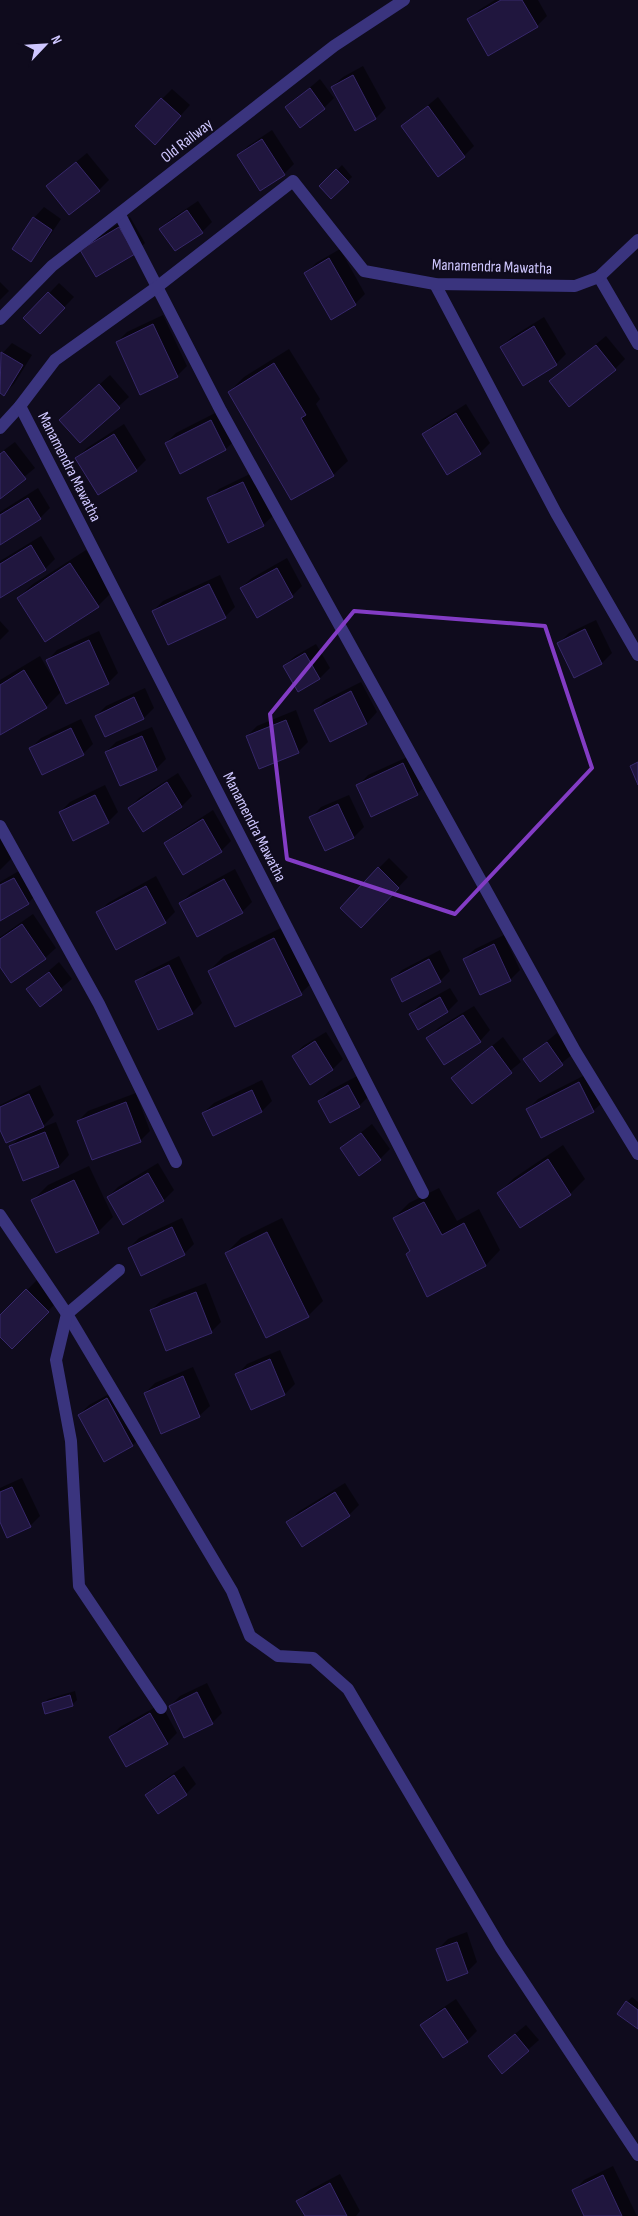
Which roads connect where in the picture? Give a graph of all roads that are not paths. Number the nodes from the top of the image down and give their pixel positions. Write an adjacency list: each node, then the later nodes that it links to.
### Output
1 (404, 0): 2 (street, Old Railway)
2 (120, 215): 6 (street); 7 (street, Old Railway)
3 (638, 240): 4 (street, Manamendra Mawatha)
4 (599, 277): 5 (street, Manamendra Mawatha); 8 (street)
5 (435, 284): 6 (street, Manamendra Mawatha); 11 (street)
6 (157, 287): 9 (street, Manamendra Mawatha); 13 (street)
7 (0, 318)
8 (638, 344)
9 (20, 406): 10 (street); 15 (street, Manamendra Mawatha)
10 (0, 428)
11 (638, 655)
12 (0, 826): 14 (street)
13 (638, 1154)
14 (176, 1162)
15 (423, 1193)
16 (0, 1215): 18 (street)
17 (119, 1270): 18 (street)
18 (67, 1314): 19 (street); 20 (street)
19 (161, 1708)
20 (638, 2155)

